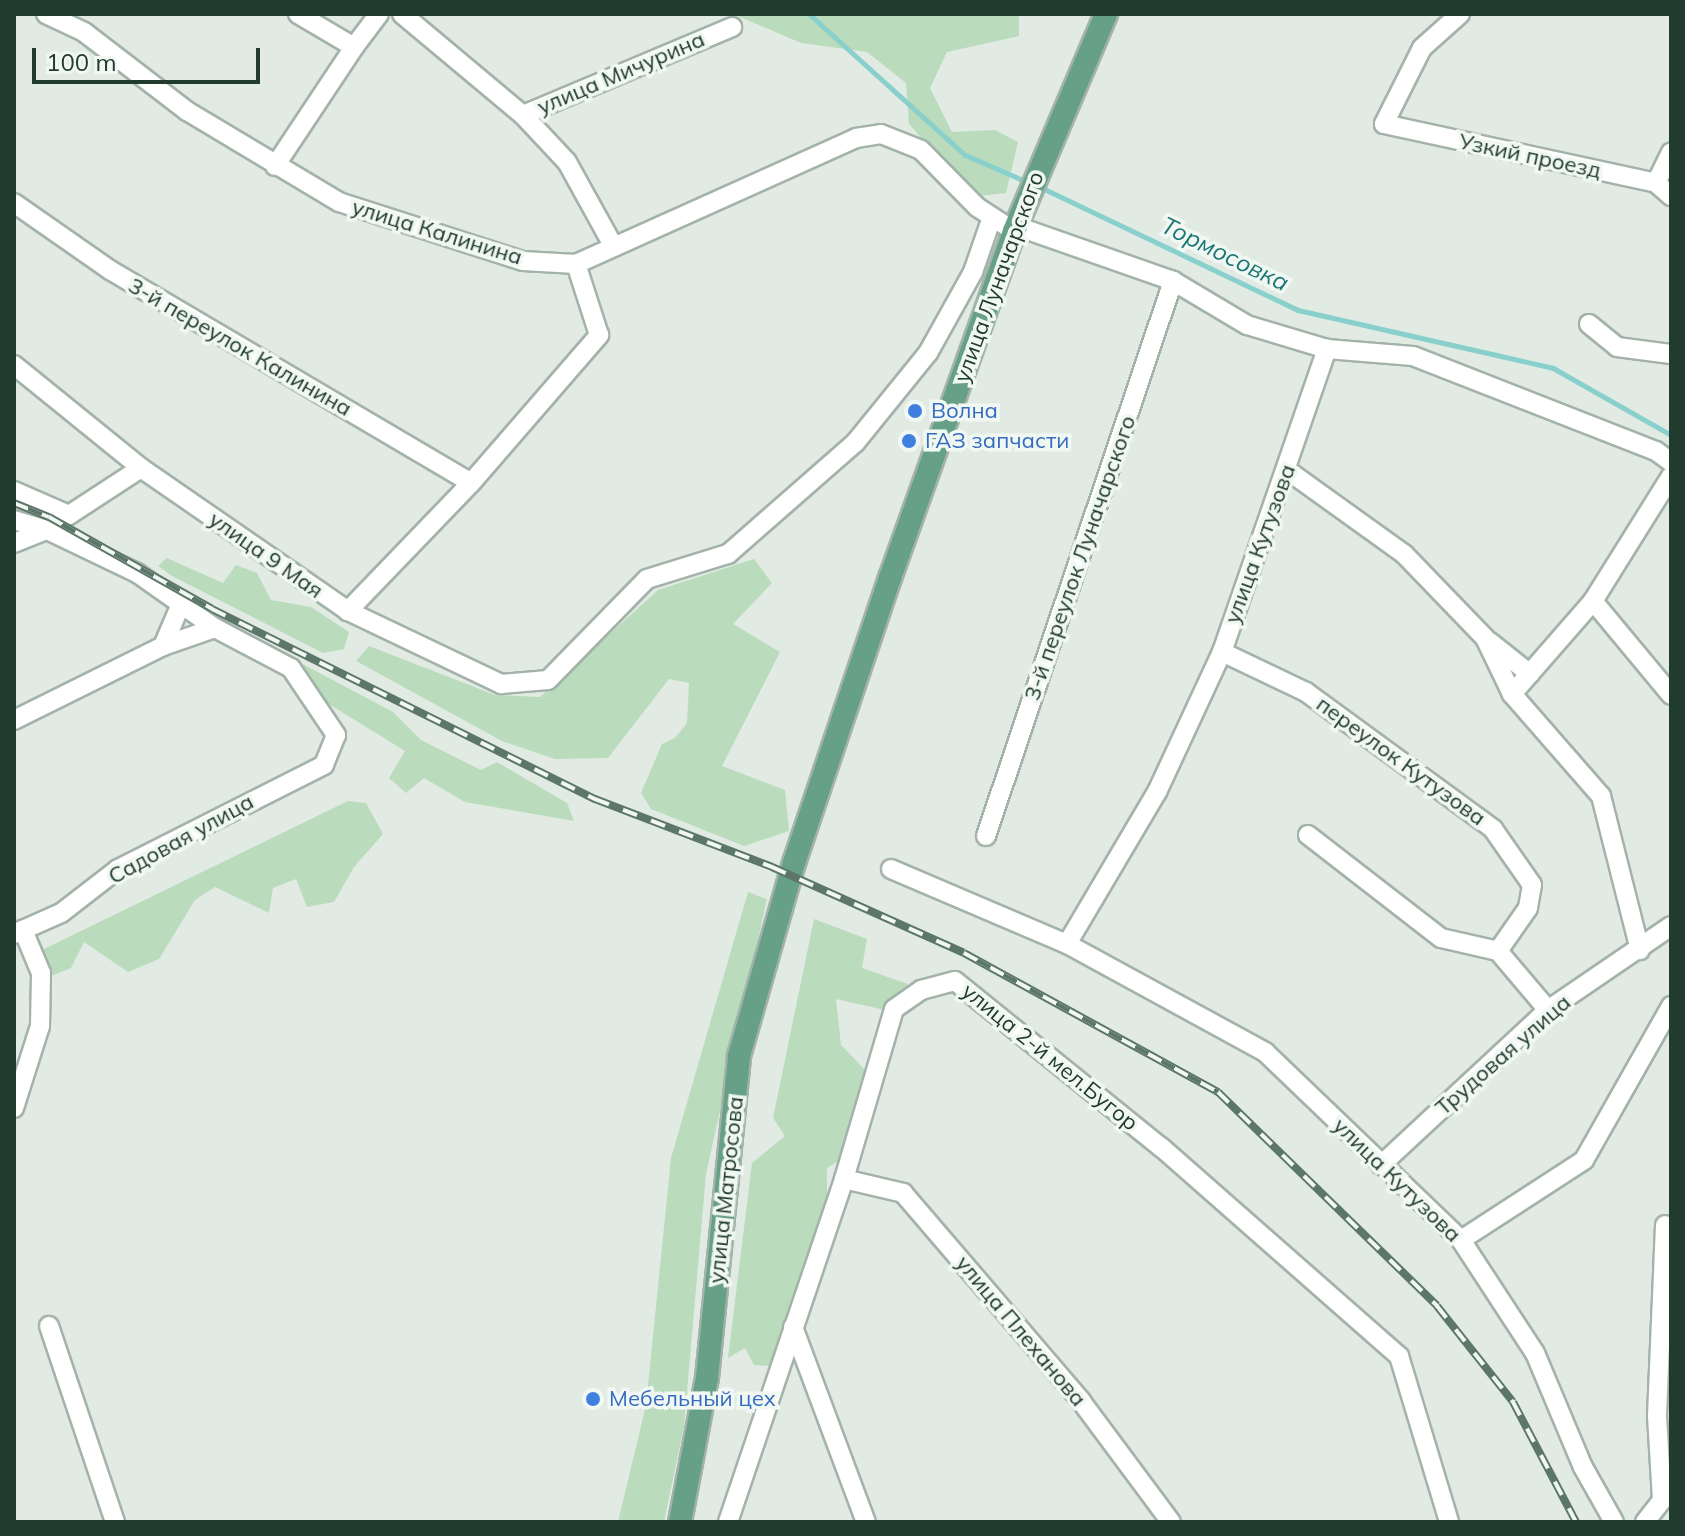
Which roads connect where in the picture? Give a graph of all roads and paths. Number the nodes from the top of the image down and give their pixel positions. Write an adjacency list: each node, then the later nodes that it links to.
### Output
1 (46, 14): 11 (street, улица Калинина)
2 (298, 14): 8 (street)
3 (379, 14): 8 (street)
4 (402, 14): 9 (street, улица Мичурина)
5 (1106, 14): 16 (main road, улица Луначарского)
6 (1460, 14): 12 (street, Узкий проезд)
7 (732, 27): 9 (street, улица Мичурина)
8 (354, 47): 11 (street)
9 (523, 115): 17 (street)
10 (1671, 152): 12 (street)
11 (275, 166): 18 (street, улица Калинина)
12 (1656, 183): 13 (street, Узкий проезд)
13 (1671, 196)
14 (14, 203): 28 (street, 3-й переулок Калинина)
15 (992, 217): 16 (street, улица Калинина); 17 (street, улица Калинина); 35 (street, улица 9 Мая)
16 (1015, 229): 19 (street, улица Калинина); 46 (main road, улица Луначарского)
17 (614, 247): 18 (street, улица Калинина)
18 (576, 264): 28 (street)
19 (1173, 281): 21 (street, улица Калинина); 45 (street, 3-й переулок Луначарского)
20 (1589, 324): 22 (street)
21 (1327, 349): 24 (street, улица Калинина); 26 (street, улица Кутузова)
22 (1671, 354)
23 (14, 365): 25 (street, улица 9 Мая)
24 (1671, 462)
25 (141, 468): 29 (street); 35 (street, улица 9 Мая)
26 (1287, 470): 37 (street); 39 (street, улица Кутузова)
27 (1671, 476): 33 (street)
28 (471, 483): 35 (street)
29 (14, 491)
30 (14, 520): 31 (street)
31 (47, 530): 32 (street); 34 (street)
32 (14, 543)
33 (1593, 601): 40 (street); 42 (street)
34 (181, 604): 36 (street); 38 (street)
35 (348, 611)
36 (215, 628): 38 (street); 49 (street, Садовая улица)
37 (1485, 638): 40 (street); 41 (street)
38 (163, 646): 43 (street)
39 (1222, 652): 50 (street, улица Кутузова); 52 (street, переулок Кутузова)
40 (1530, 674): 41 (street)
41 (1512, 694): 51 (street)
42 (1671, 695)
43 (14, 720)
44 (1308, 835): 52 (street)
45 (986, 836)
46 (794, 863): 63 (main road, улица Матросова)
47 (891, 869): 50 (street, улица Кутузова)
48 (1671, 926): 51 (street, Трудовая улица)
49 (18, 932): 55 (street)
50 (1067, 944): 56 (street, улица Кутузова)
51 (1640, 950): 54 (street, Трудовая улица)
52 (1498, 951): 54 (street)
53 (1671, 1006): 59 (street)
54 (1548, 1010): 56 (street, Трудовая улица)
55 (14, 1108)
56 (1381, 1165): 59 (street, улица Кутузова)
57 (844, 1179): 61 (street, улица 2-й мел.Бугор); 66 (street, улица Плеханова); 67 (street, улица 2-й мел.Бугор)
58 (1665, 1225): 69 (street)
59 (1461, 1240): 68 (street, улица Кутузова)
60 (49, 1326): 62 (street)
61 (793, 1327): 64 (street, улица 2-й мел.Бугор); 65 (street)
62 (115, 1522)
63 (680, 1522)
64 (728, 1522)
65 (866, 1522)
66 (1171, 1522)
67 (1449, 1522)
68 (1614, 1522)
69 (1645, 1522)

